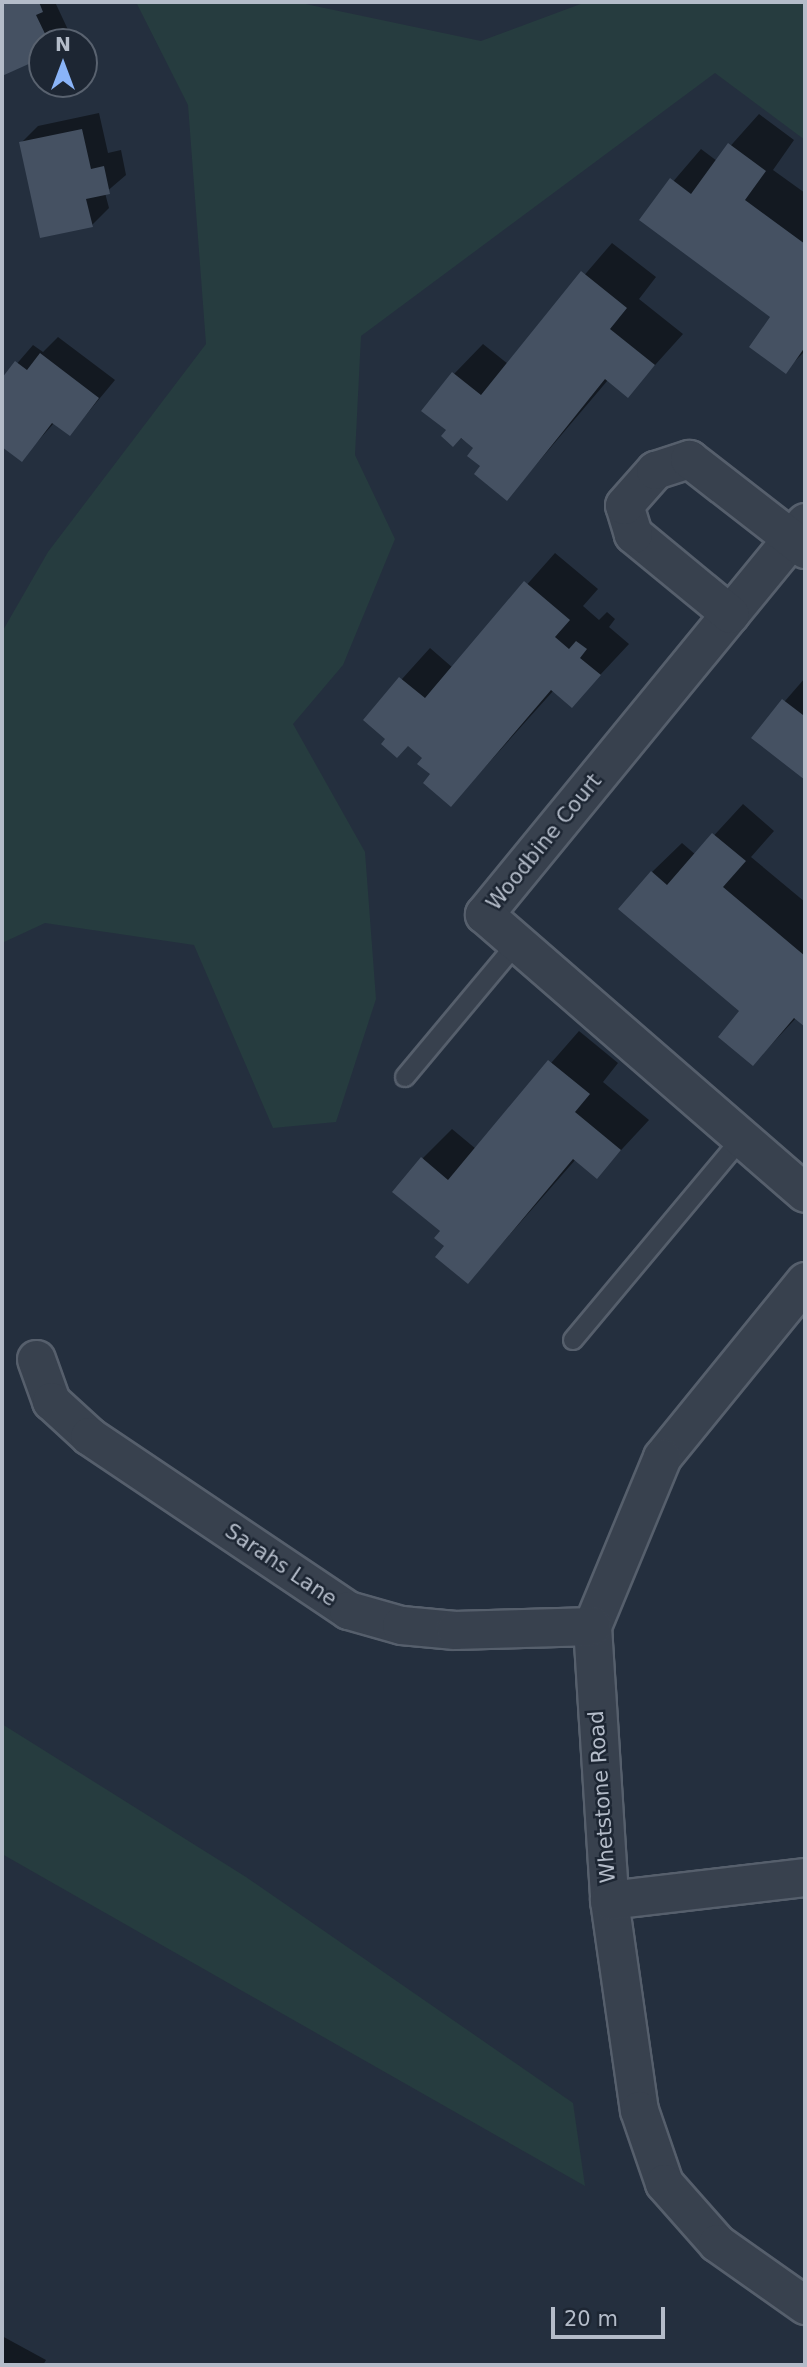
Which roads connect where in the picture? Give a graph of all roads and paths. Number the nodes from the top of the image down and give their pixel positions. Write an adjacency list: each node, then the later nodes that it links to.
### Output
1 (801, 536): 2 (street, Woodbine Court); 2 (street, Woodbine Court)
2 (730, 614): 3 (street, Woodbine Court)
3 (517, 943): 4 (lane); 5 (street, Woodbine Court)
4 (405, 1077)
5 (742, 1138): 6 (street, Woodbine Court); 8 (lane)
6 (805, 1193)
7 (805, 1282): 10 (street, Whetstone Road)
8 (573, 1340)
9 (36, 1360): 10 (street, Sarahs Lane)
10 (592, 1626): 12 (street, Whetstone Road)
11 (805, 1877): 12 (street)
12 (610, 1900): 13 (street, Whetstone Road)
13 (805, 2305)

